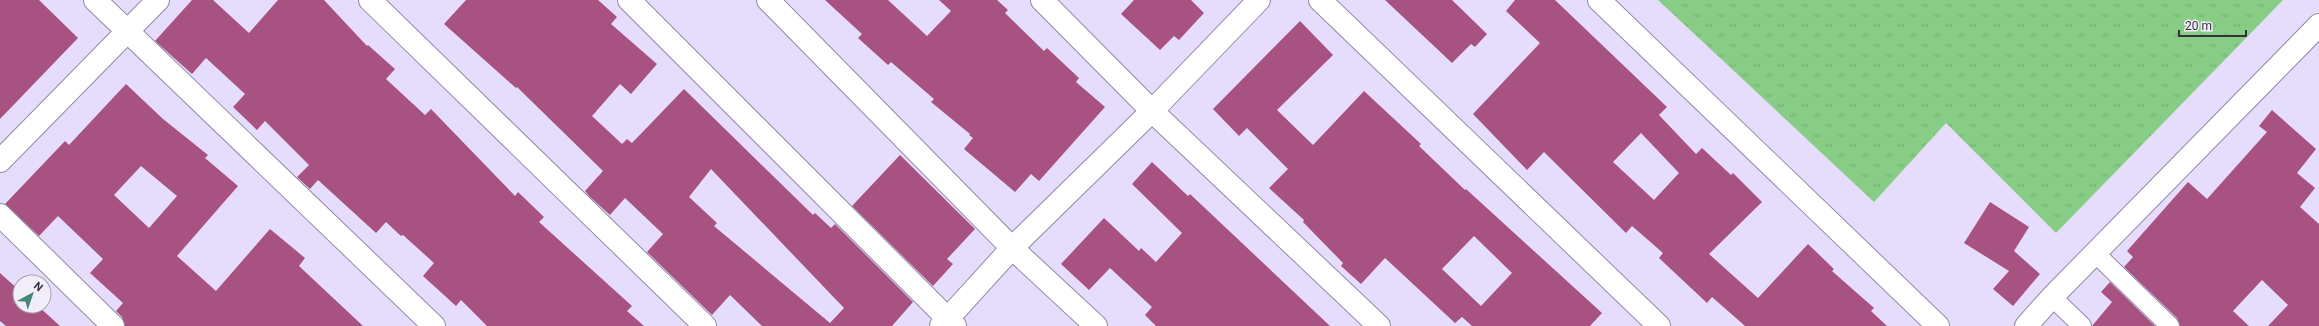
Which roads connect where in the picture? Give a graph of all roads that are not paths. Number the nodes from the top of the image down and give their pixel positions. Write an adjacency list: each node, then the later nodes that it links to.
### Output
1 (95, 0): 11 (street)
2 (158, 0): 11 (street)
3 (370, 0): 21 (street)
4 (629, 0): 18 (street)
5 (768, 0): 15 (street)
6 (1042, 0): 12 (street)
7 (1259, 0): 12 (street)
8 (1320, 0): 24 (street)
9 (1599, 0): 25 (street)
10 (2319, 25): 16 (street)
11 (127, 31): 13 (street); 20 (street)
12 (1152, 111): 15 (street); 23 (street)
13 (0, 161)
14 (0, 215): 19 (street)
15 (1012, 248): 18 (street); 22 (street)
16 (2095, 253): 17 (street); 28 (street)
17 (2052, 297): 26 (street); 27 (street)
18 (948, 324)
19 (113, 326)
20 (434, 326)
21 (705, 326)
22 (1096, 326)
23 (1379, 326)
24 (1659, 326)
25 (1938, 326)
26 (2026, 326)
27 (2082, 326)
28 (2170, 326)

